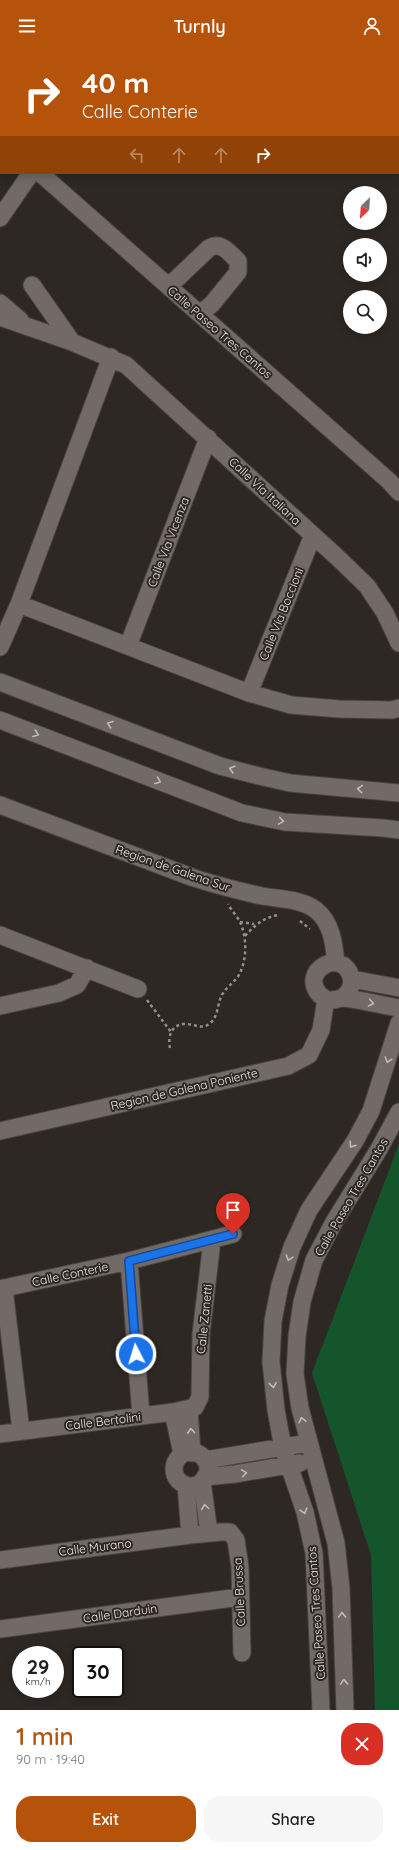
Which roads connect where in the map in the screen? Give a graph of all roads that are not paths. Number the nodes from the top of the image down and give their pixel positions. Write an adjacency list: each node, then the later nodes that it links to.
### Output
1 (30, 174): 3 (street)
2 (41, 174): 5 (street, Calle Paseo Tres Cantos)
3 (0, 218)
4 (32, 285): 10 (street)
5 (169, 286): 7 (street, Calle Paseo Tres Cantos); 7 (street)
6 (0, 303): 9 (street, Calle Vía Italiana)
7 (200, 314): 13 (street, Calle Paseo Tres Cantos)
8 (0, 317): 9 (street, Calle Vía Italiana)
9 (25, 324): 10 (street, Calle Vía Italiana)
10 (72, 342): 11 (street, Calle Vía Italiana)
11 (111, 357): 12 (street, Calle Vía Italiana); 15 (street)
12 (208, 438): 14 (street, Calle Vía Italiana); 17 (street, Calle Vía Vicenza)
13 (396, 481)
14 (313, 535): 16 (street, Calle Vía Italiana); 20 (street, Calle Vía Boccioni)
15 (19, 604): 17 (street); 18 (street)
16 (399, 643)
17 (128, 646): 20 (street)
18 (0, 647)
19 (0, 682): 23 (street, one-way to 19)
20 (249, 693): 21 (street)
21 (399, 708)
22 (0, 720): 25 (street, one-way to 25)
23 (399, 793)
24 (0, 805): 27 (street, Region de Galena Sur)
25 (399, 830)
26 (0, 935): 28 (street)
27 (336, 963): 29 (street); 32 (street)
28 (88, 968): 31 (street); 33 (street)
29 (352, 979): 30 (street); 32 (street)
30 (399, 988)
31 (138, 989)
32 (334, 999): 34 (street, one-way to 34); 37 (street, Region de Galena Poniente)
33 (0, 1006)
34 (399, 1008)
35 (399, 1023): 47 (street, Calle Paseo Tres Cantos, one-way to 47)
36 (399, 1112): 46 (street, Calle Paseo Tres Cantos, one-way to 36)
37 (0, 1131)
38 (233, 1234): 39 (street, Calle Conterie)
39 (212, 1241): 40 (street, Calle Conterie); 42 (street, Calle Zanetti)
40 (129, 1261): 41 (street, Calle Conterie); 43 (street)
41 (2, 1289): 44 (street)
42 (188, 1406): 43 (street, Calle Bertolini); 50 (street)
43 (141, 1416): 44 (street, Calle Bertolini)
44 (21, 1431): 45 (street, Calle Bertolini)
45 (0, 1434)
46 (308, 1443): 47 (street); 48 (street, Calle Paseo Tres Cantos)
47 (282, 1448): 49 (street, Calle Paseo Tres Cantos); 50 (street)
48 (313, 1461): 49 (street); 59 (street, Calle Paseo Tres Cantos, one-way to 48)
49 (289, 1466): 50 (street, one-way to 49); 58 (street, Calle Paseo Tres Cantos, one-way to 58)
50 (195, 1468): 52 (street, one-way to 50); 53 (street)
51 (230, 1532): 52 (street, Calle Murano); 55 (street, Calle Brussa)
52 (209, 1533): 53 (street, Calle Murano)
53 (190, 1535): 54 (street, Calle Murano)
54 (0, 1560)
55 (240, 1597): 56 (street, Calle Darduin); 57 (street, Calle Brussa)
56 (0, 1629)
57 (242, 1653)
58 (321, 1710)
59 (345, 1710)

